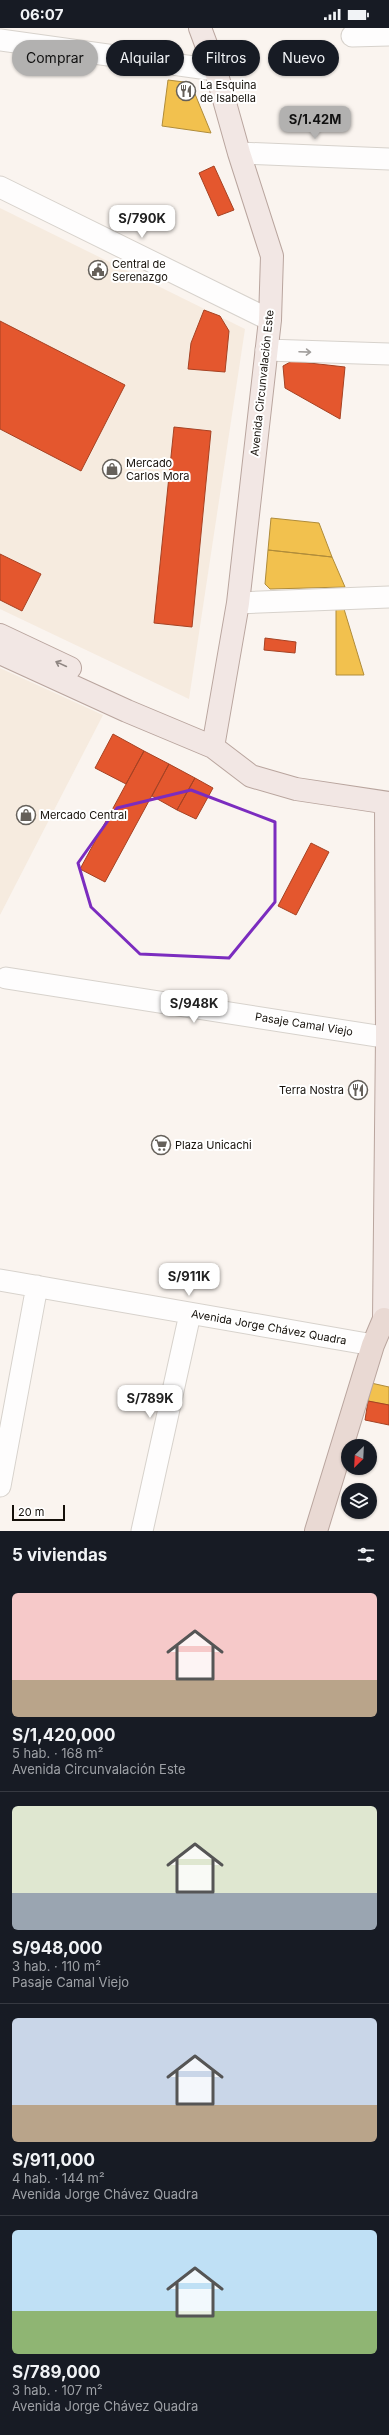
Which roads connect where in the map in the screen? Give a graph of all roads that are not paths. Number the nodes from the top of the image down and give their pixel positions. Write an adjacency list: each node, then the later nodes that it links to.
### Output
1 (200, 28): 5 (main road, Avenida Circunvalación Este)
2 (389, 35): 3 (street)
3 (352, 36)
4 (0, 40): 6 (street)
5 (204, 40)
6 (192, 67)
7 (217, 76): 8 (main road, Avenida Circunvalación Este)
8 (239, 153): 9 (street); 11 (main road, Avenida Circunvalación Este)
9 (389, 159)
10 (0, 187): 11 (street)
11 (270, 320): 12 (main road, Avenida Circunvalación Este)
12 (266, 350): 13 (street, one-way to 13); 15 (main road, Avenida Circunvalación Este)
13 (389, 354)
14 (389, 598): 15 (street)
15 (238, 602): 19 (main road, Avenida Circunvalación Este)
16 (0, 635): 18 (main road, one-way to 16)
17 (0, 653): 18 (main road)
18 (127, 711): 19 (main road)
19 (213, 747): 20 (main road)
20 (387, 803): 22 (main road)
21 (6, 978): 22 (street, Pasaje Camal Viejo)
22 (388, 1038): 26 (main road)
23 (0, 1280): 24 (street, Avenida Jorge Chávez Quadra)
24 (37, 1286): 25 (street, Avenida Jorge Chávez Quadra); 28 (street)
25 (190, 1314): 27 (street, Avenida Jorge Chávez Quadra); 29 (street)
26 (386, 1320): 27 (highway)
27 (373, 1345): 30 (highway)
28 (0, 1486)
29 (142, 1531)
30 (316, 1531)

